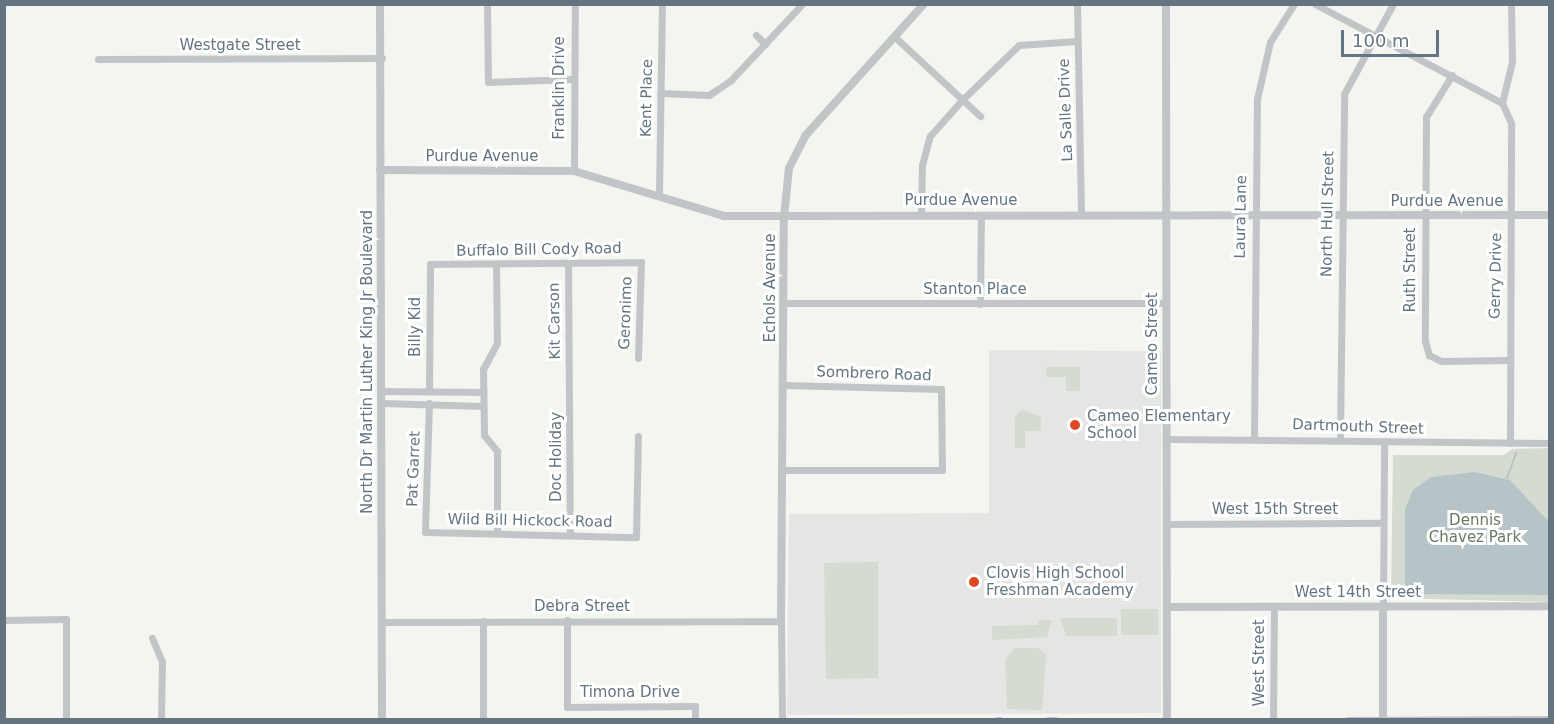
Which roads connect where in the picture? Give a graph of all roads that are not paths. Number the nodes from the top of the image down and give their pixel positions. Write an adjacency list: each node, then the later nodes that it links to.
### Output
1 (380, 4): 18 (street, North Dr Martin Luther King Jr Boulevard)
2 (487, 4): 21 (street)
3 (575, 4): 21 (street, Franklin Drive)
4 (662, 4): 22 (street, Kent Place)
5 (802, 4): 17 (street)
6 (924, 4): 15 (street, Echols Avenue)
7 (1077, 4): 16 (street, La Salle Drive)
8 (1166, 4): 32 (street, Cameo Street)
9 (1294, 4): 33 (street, Laura Lane)
10 (1315, 4): 14 (street)
11 (1393, 4): 14 (street, North Hull Street)
12 (1511, 4): 24 (street)
13 (756, 35): 17 (street)
14 (1374, 37): 20 (street); 35 (street, North Hull Street)
15 (896, 38): 23 (street); 38 (street, Echols Avenue)
16 (1077, 41): 23 (street); 29 (street, La Salle Drive)
17 (765, 44): 22 (street)
18 (382, 58): 19 (street, Westgate Street); 26 (street, North Dr Martin Luther King Jr Boulevard)
19 (98, 59)
20 (1452, 75): 24 (street); 36 (street, Ruth Street)
21 (574, 79): 27 (street, Franklin Drive)
22 (660, 93): 28 (street, Kent Place)
23 (962, 100): 25 (street); 30 (street)
24 (1502, 103): 37 (street, Gerry Drive)
25 (980, 116)
26 (380, 170): 27 (street, Purdue Avenue); 51 (street, North Dr Martin Luther King Jr Boulevard)
27 (574, 171): 28 (street, Purdue Avenue)
28 (659, 193): 38 (street, Purdue Avenue)
29 (1082, 214): 31 (street, Purdue Avenue); 32 (street, Purdue Avenue)
30 (921, 215): 31 (street, Purdue Avenue); 38 (street, Purdue Avenue)
31 (981, 215): 45 (street)
32 (1166, 215): 33 (street, Purdue Avenue); 44 (street, Cameo Street)
33 (1254, 215): 35 (street, Purdue Avenue); 57 (street, Laura Lane)
34 (1550, 215): 37 (street, Purdue Avenue)
35 (1340, 216): 36 (street, Purdue Avenue); 58 (street, North Hull Street)
36 (1424, 216): 37 (street, Purdue Avenue); 47 (street, Ruth Street)
37 (1511, 216): 47 (street, Gerry Drive)
38 (784, 217): 43 (street, Echols Avenue)
39 (568, 263): 41 (street, Buffalo Bill Cody Road); 42 (street, Buffalo Bill Cody Road); 48 (street, Kit Carson)
40 (430, 264): 41 (street, Buffalo Bill Cody Road); 50 (street, Billy Kid)
41 (496, 264): 52 (street)
42 (641, 269): 46 (street, Geronimo)
43 (784, 303): 45 (street, Stanton Place); 49 (street, Echols Avenue)
44 (1166, 303): 45 (street, Stanton Place); 59 (street, Cameo Street)
45 (980, 304)
46 (638, 358)
47 (1508, 360): 62 (street, Gerry Drive)
48 (570, 379): 68 (street, Doc Holiday)
49 (784, 385): 63 (street, Echols Avenue); 63 (street, Sombrero Road)
50 (429, 390): 51 (street); 52 (street)
51 (381, 391): 53 (street, North Dr Martin Luther King Jr Boulevard)
52 (483, 392): 55 (street)
53 (381, 403): 54 (street); 77 (street, North Dr Martin Luther King Jr Boulevard)
54 (429, 403): 55 (street); 66 (street, Pat Garret)
55 (483, 406): 67 (street)
56 (638, 436): 68 (street, Wild Bill Hickock Road)
57 (1254, 438): 58 (street, Dartmouth Street); 59 (street, Dartmouth Street)
58 (1340, 438): 61 (street, Dartmouth Street)
59 (1166, 439): 65 (street, Cameo Street)
60 (1550, 443): 62 (street, Dartmouth Street)
61 (1384, 444): 62 (street, Dartmouth Street); 64 (street)
62 (1510, 444)
63 (784, 470): 76 (street, Echols Avenue)
64 (1383, 523): 65 (street, West 15th Street); 70 (street)
65 (1167, 524): 72 (street, Cameo Street)
66 (430, 532): 67 (street, Wild Bill Hickock Road)
67 (497, 533): 68 (street, Wild Bill Hickock Road)
68 (570, 535)
69 (1274, 606): 70 (street, West 14th Street); 72 (street, West 14th Street); 91 (street, West Street)
70 (1383, 606): 71 (street, West 14th Street); 79 (street)
71 (1550, 606)
72 (1167, 607): 90 (street, Cameo Street)
73 (4, 620): 82 (street)
74 (567, 620): 75 (street, Debra Street); 76 (street, Debra Street); 86 (street, Timona Drive)
75 (483, 621): 77 (street, Debra Street); 85 (street)
76 (781, 621): 87 (street)
77 (383, 622): 84 (street, North Dr Martin Luther King Jr Boulevard)
78 (152, 639): 83 (street)
79 (1383, 719): 80 (street); 92 (street)
80 (1496, 719): 81 (street)
81 (1550, 719)
82 (66, 720)
83 (160, 720)
84 (382, 720)
85 (483, 720)
86 (695, 720)
87 (783, 720)
88 (1048, 720): 89 (street)
89 (1055, 720)
90 (1167, 720)
91 (1273, 720)
92 (1348, 720)

